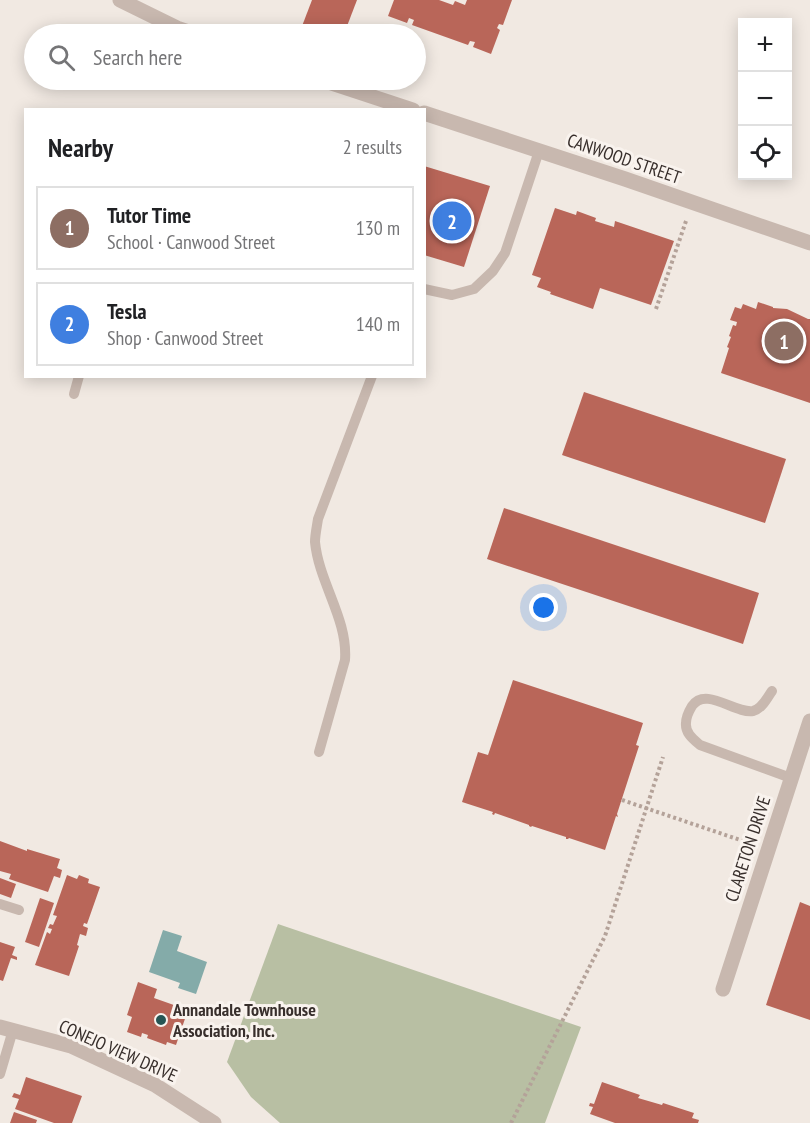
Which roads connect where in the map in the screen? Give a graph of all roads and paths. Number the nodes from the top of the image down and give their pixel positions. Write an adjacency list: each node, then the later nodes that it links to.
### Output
1 (120, 0): 2 (street)
2 (170, 24)
3 (352, 90): 4 (street)
4 (407, 108)
5 (426, 114): 6 (street, CANWOOD STREET)
6 (539, 151): 8 (street, CANWOOD STREET); 9 (lane)
7 (686, 221): 10 (path)
8 (810, 243)
9 (426, 293)
10 (657, 309)
11 (78, 378): 13 (lane)
12 (371, 378): 16 (lane)
13 (74, 394)
14 (772, 691): 18 (lane)
15 (810, 721): 18 (street, CLARETON DRIVE)
16 (319, 752)
17 (663, 757): 20 (path)
18 (791, 778): 21 (street, CLARETON DRIVE)
19 (622, 800): 20 (path)
20 (646, 808): 21 (path); 28 (path)
21 (769, 849): 24 (street, CLARETON DRIVE)
22 (0, 904): 23 (lane)
23 (19, 910)
24 (723, 989)
25 (6, 1028): 26 (lane); 27 (street, CONEJO VIEW DRIVE)
26 (0, 1074)
27 (214, 1123)
28 (511, 1123)

